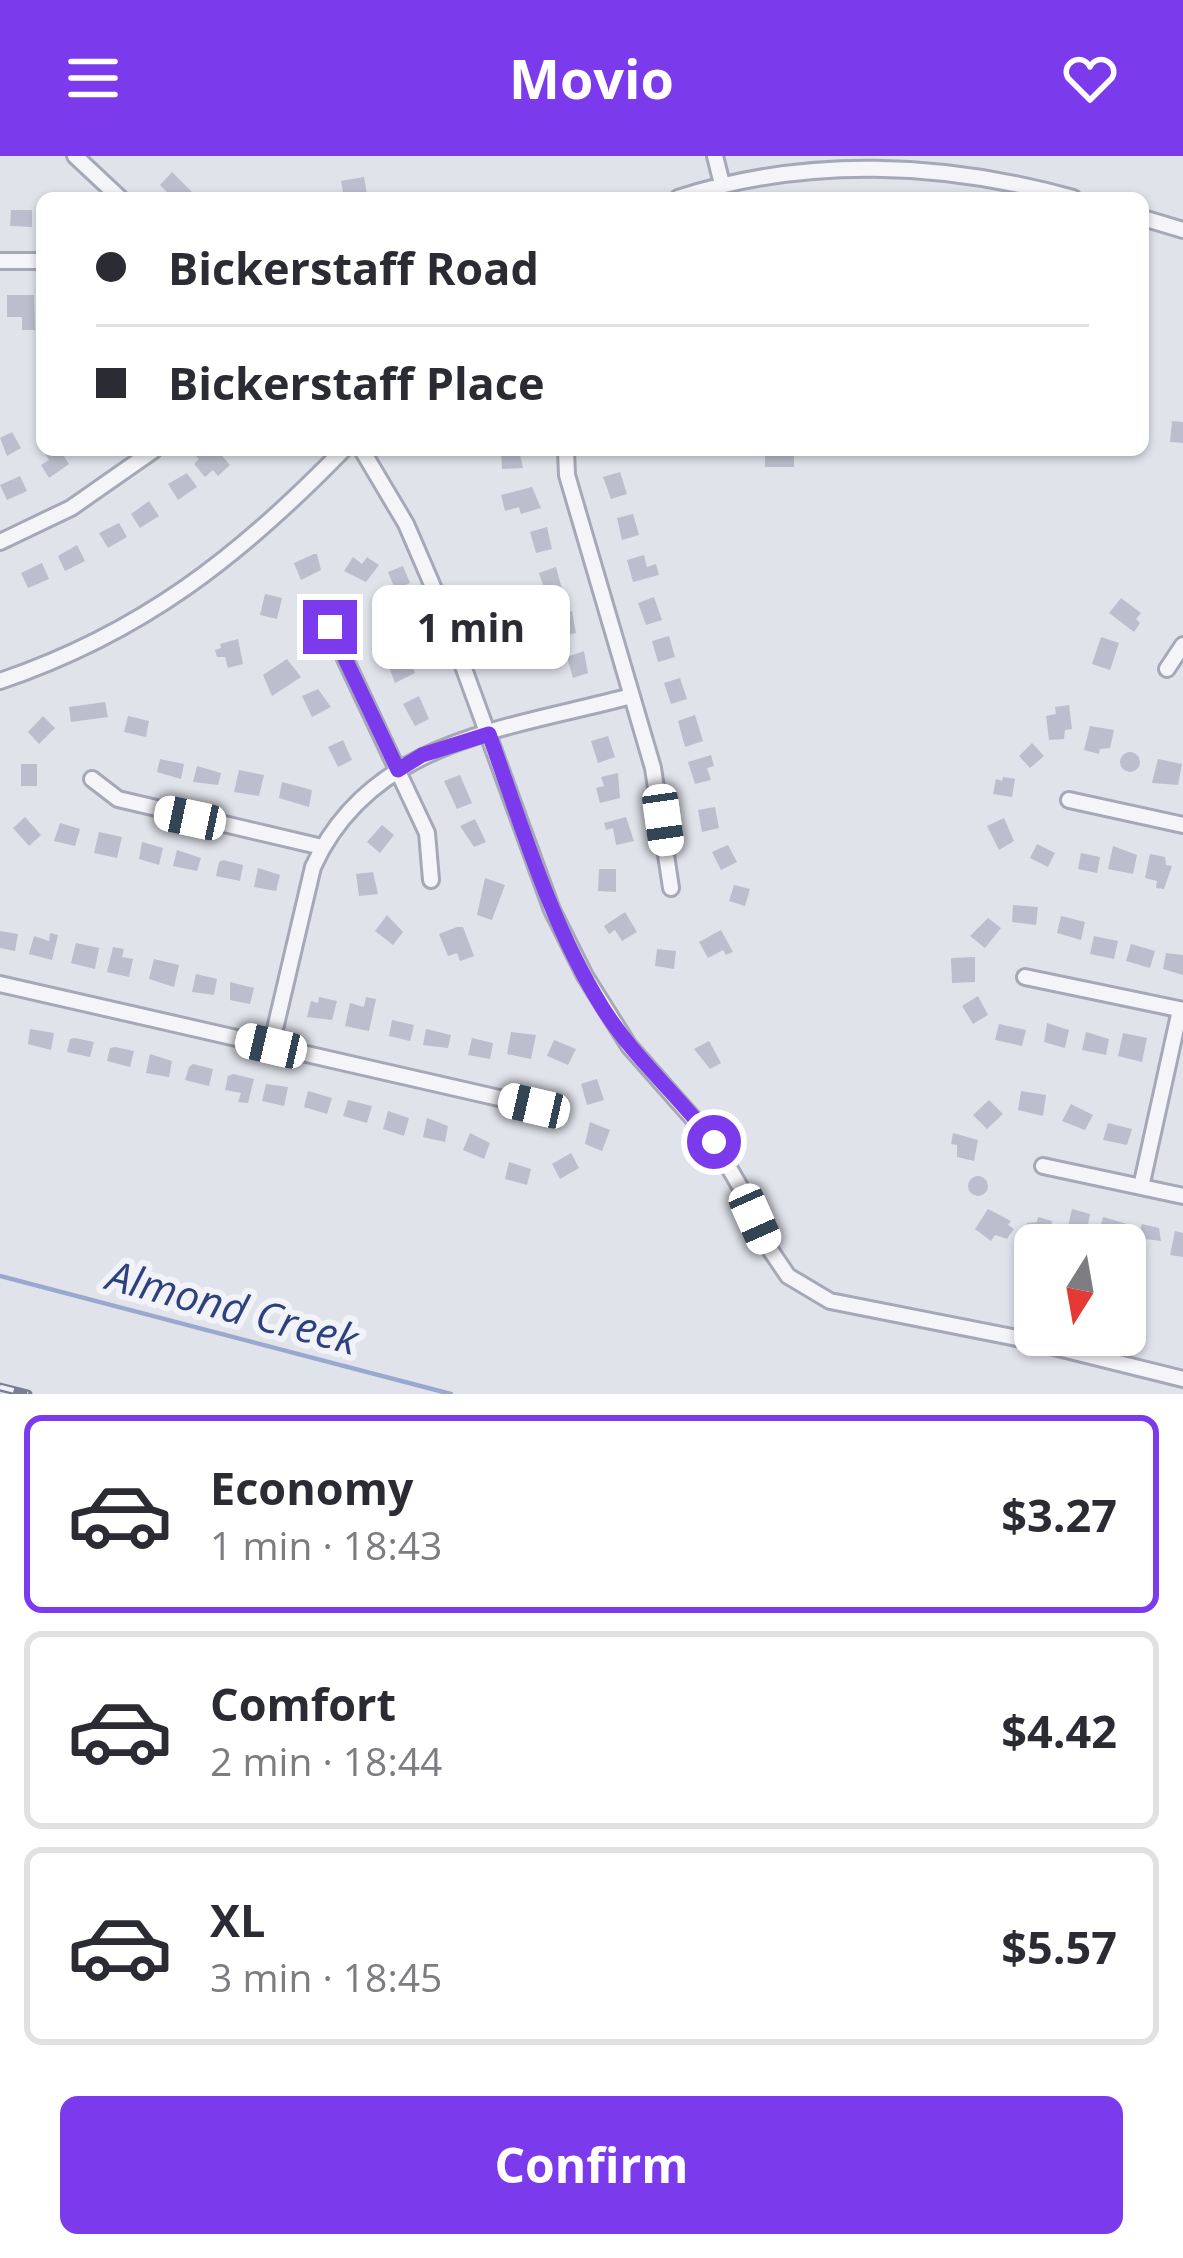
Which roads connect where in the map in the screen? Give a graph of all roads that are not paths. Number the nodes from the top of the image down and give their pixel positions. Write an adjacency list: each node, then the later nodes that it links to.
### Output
1 (75, 156): 4 (street)
2 (715, 156): 3 (street)
3 (722, 184): 5 (street); 6 (street)
4 (114, 192)
5 (697, 192)
6 (1046, 192)
7 (1149, 220): 8 (street)
8 (1183, 230)
9 (0, 261): 10 (street)
10 (36, 261)
11 (145, 456): 15 (street)
12 (337, 456): 19 (street)
13 (366, 456): 21 (street)
14 (566, 456): 20 (street)
15 (0, 542)
16 (330, 627): 22 (street)
17 (1183, 645): 18 (street)
18 (1167, 668)
19 (0, 681)
20 (631, 696): 21 (street); 28 (street)
21 (489, 734): 22 (street); 37 (street)
22 (398, 770): 26 (street); 27 (street)
23 (92, 779): 26 (street)
24 (1069, 800): 25 (street)
25 (1183, 825)
26 (322, 847): 32 (street)
27 (431, 880)
28 (671, 888)
29 (1025, 977): 31 (street)
30 (0, 984): 32 (street)
31 (1181, 1010): 35 (street)
32 (271, 1046): 33 (street)
33 (534, 1106)
34 (1043, 1166): 35 (street)
35 (1141, 1187): 36 (street)
36 (1183, 1196)
37 (1183, 1379)

